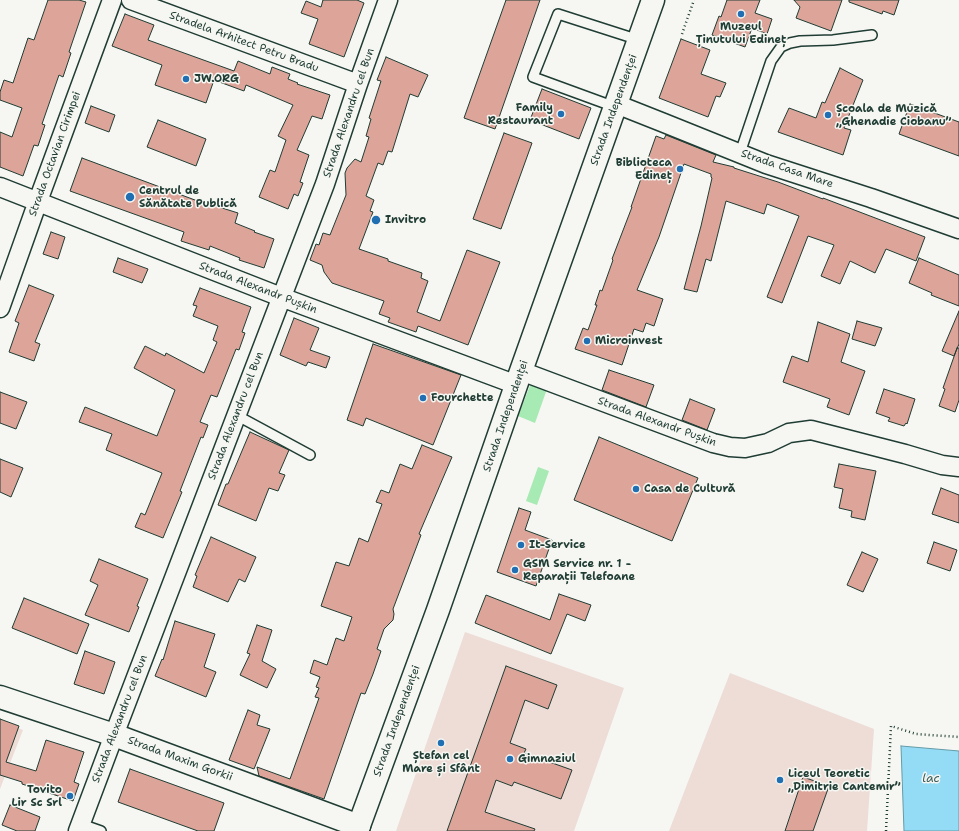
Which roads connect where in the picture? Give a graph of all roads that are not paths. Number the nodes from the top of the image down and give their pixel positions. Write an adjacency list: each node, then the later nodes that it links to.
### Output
1 (112, 0): 11 (street, Strada Octavian Cirimpei)
2 (131, 0): 7 (street, Stradela Arhitect Petru Bradu)
3 (388, 0): 7 (street, Strada Alexandru cel Bun)
4 (653, 0): 6 (main road, Strada Independenței)
5 (872, 35): 9 (lane)
6 (639, 40): 8 (main road, Strada Independenței); 8 (lane)
7 (358, 84): 13 (street, Strada Alexandru cel Bun)
8 (615, 106): 9 (street, Strada Casa Mare); 15 (main road, Strada Independenței)
9 (740, 153): 12 (street, Strada Casa Mare)
10 (0, 187): 11 (street, Strada Alexandr Pușkin)
11 (38, 201): 13 (street, Strada Alexandr Pușkin); 14 (street, Strada Octavian Cirimpei)
12 (959, 229)
13 (281, 297): 15 (street, Strada Alexandr Pușkin); 16 (street, Strada Alexandru cel Bun)
14 (0, 308)
15 (519, 378): 18 (street, Strada Alexandr Pușkin); 22 (main road, Strada Independenței)
16 (236, 415): 17 (lane); 20 (street, Strada Alexandru cel Bun)
17 (310, 455)
18 (959, 467)
19 (0, 697): 20 (main road, Strada Maxim Gorkii)
20 (114, 735): 21 (street, Strada Alexandru cel Bun); 22 (main road, Strada Maxim Gorkii)
21 (80, 828): 23 (lane)
22 (358, 828)
23 (101, 831)

